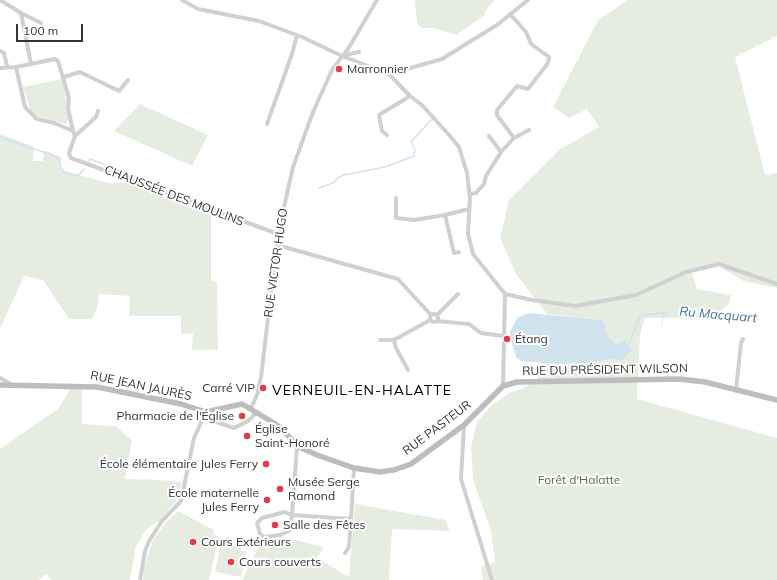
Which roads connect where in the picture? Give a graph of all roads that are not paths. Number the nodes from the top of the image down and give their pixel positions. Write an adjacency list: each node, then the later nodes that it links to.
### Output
1 (0, 0): 5 (street)
2 (182, 0): 8 (street)
3 (377, 0): 11 (street, RUE VICTOR HUGO)
4 (528, 0): 6 (street)
5 (21, 13): 7 (street); 12 (street)
6 (510, 14): 16 (street); 27 (street)
7 (41, 23)
8 (297, 35): 11 (street); 21 (street)
9 (0, 51): 13 (street)
10 (359, 52): 11 (street)
11 (342, 56): 16 (street); 33 (street, RUE VICTOR HUGO)
12 (31, 64): 14 (street); 17 (street)
13 (7, 66): 14 (street); 15 (street)
14 (16, 67): 23 (street)
15 (0, 68)
16 (389, 74): 19 (street)
17 (64, 77): 18 (street); 23 (street)
18 (128, 80)
19 (410, 96): 24 (street); 29 (street)
20 (98, 111): 25 (street)
21 (267, 124)
22 (529, 130): 27 (street)
23 (73, 131): 25 (street)
24 (387, 135)
25 (75, 136): 33 (street, CHAUSSÉE DES MOULINS)
26 (489, 136): 28 (street)
27 (514, 138): 28 (street)
28 (501, 152): 29 (street)
29 (469, 194): 31 (street)
30 (396, 198): 32 (street)
31 (469, 209): 32 (street); 38 (street)
32 (445, 215): 35 (street)
33 (278, 234): 34 (street, RUE VICTOR HUGO)
34 (277, 245): 39 (street); 54 (street, RUE VICTOR HUGO)
35 (459, 252)
36 (777, 284): 38 (street)
37 (458, 294): 40 (street)
38 (505, 294): 43 (street)
39 (431, 315): 40 (street); 41 (street)
40 (437, 315): 42 (street)
41 (430, 320): 42 (street); 45 (street)
42 (437, 321): 43 (street)
43 (504, 336): 51 (street)
44 (380, 340): 45 (street)
45 (394, 340): 47 (street)
46 (743, 340): 52 (street)
47 (408, 370)
48 (0, 378): 49 (street)
49 (8, 384): 50 (street, RUE JEAN JAURÈS); 56 (street, RUE JEAN JAURÈS)
50 (0, 385)
51 (503, 386): 52 (street, RUE DU PRÉSIDENT WILSON); 57 (street, RUE PASTEUR)
52 (736, 390): 53 (street, RUE DU PRÉSIDENT WILSON)
53 (777, 400)
54 (251, 408): 55 (street, RUE PASTEUR); 56 (street)
55 (257, 412): 56 (street); 58 (street, RUE PASTEUR)
56 (205, 415): 63 (street)
57 (464, 425): 59 (street, RUE PASTEUR); 64 (street)
58 (298, 446): 59 (street, RUE PASTEUR); 60 (street)
59 (354, 468): 61 (street)
60 (292, 515): 60 (street); 61 (street)
61 (351, 520): 62 (street)
62 (345, 553)
63 (140, 579)
64 (492, 580)

